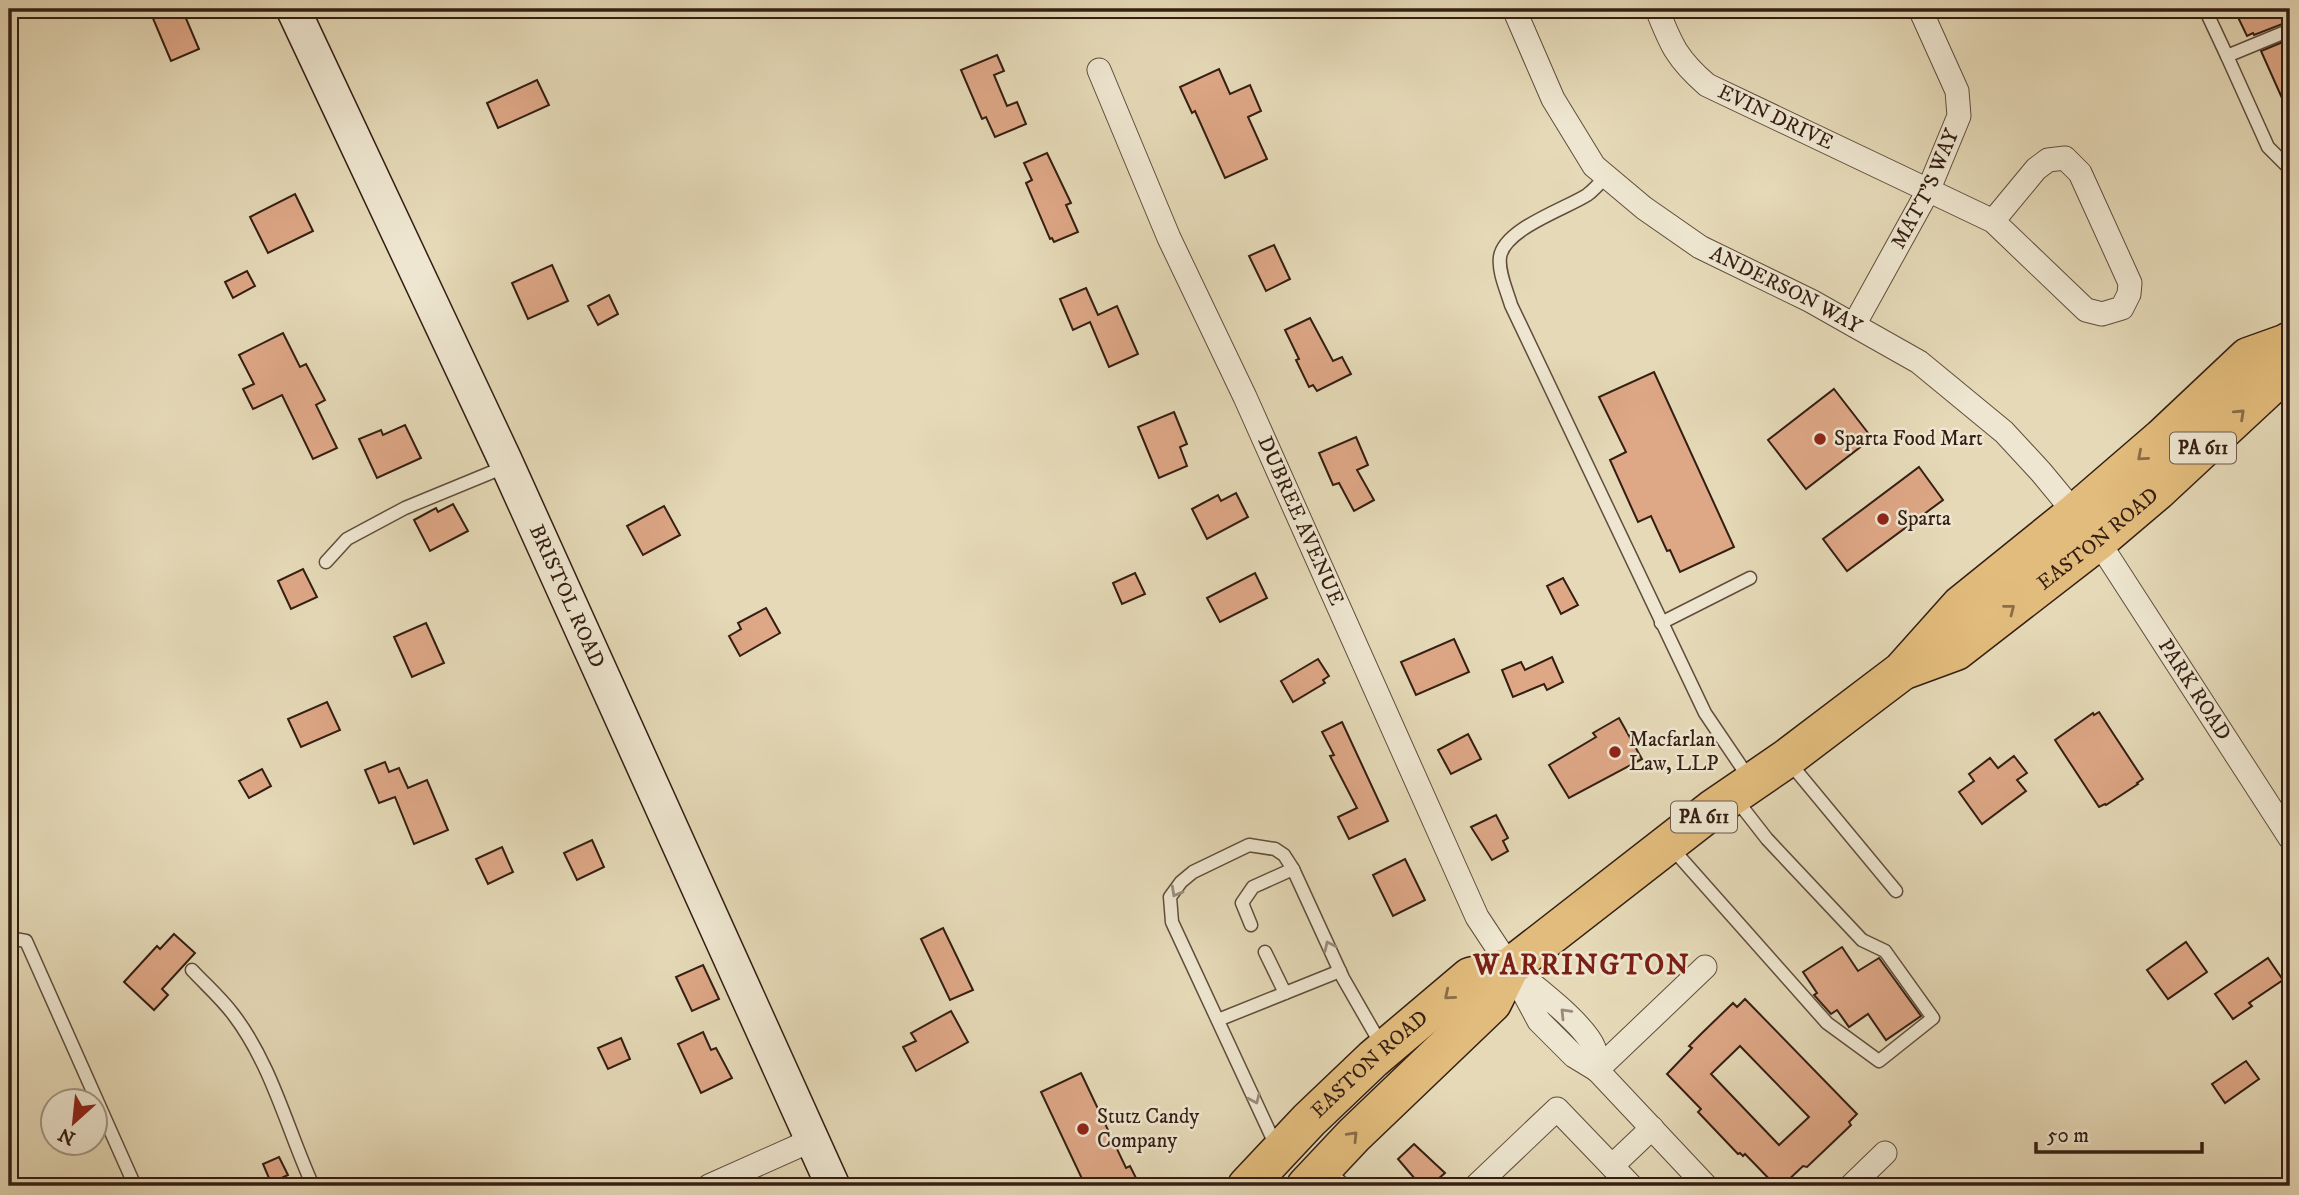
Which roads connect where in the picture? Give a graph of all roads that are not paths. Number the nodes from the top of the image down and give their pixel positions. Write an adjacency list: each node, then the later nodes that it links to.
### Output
1 (293, 9): 15 (main road, BRISTOL ROAD)
2 (1514, 9): 10 (street, ANDERSON WAY)
3 (1657, 9): 11 (street, EVIN DRIVE)
4 (1920, 9): 11 (street, MATT'S WAY)
5 (2205, 9): 7 (lane)
6 (2290, 30): 7 (lane)
7 (2227, 55): 9 (lane)
8 (1099, 70): 29 (street, DUBREE AVENUE)
9 (2290, 169)
10 (1606, 176): 13 (street, ANDERSON WAY); 19 (lane)
11 (1928, 191): 12 (street, EVIN DRIVE); 13 (street, MATT'S WAY)
12 (1993, 221): 12 (street, EVIN DRIVE)
13 (1854, 326): 16 (street, ANDERSON WAY)
14 (2290, 341): 16 (highway, EASTON ROAD / PA 611)
15 (507, 466): 17 (lane); 38 (main road, BRISTOL ROAD)
16 (2087, 527): 20 (highway, EASTON ROAD / PA 611); 22 (street, PARK ROAD)
17 (326, 562)
18 (1750, 578): 19 (lane)
19 (1661, 623): 21 (lane)
20 (1786, 759): 21 (highway, EASTON ROAD / PA 611); 25 (lane)
21 (1742, 788): 23 (highway, EASTON ROAD / PA 611); 23 (lane)
22 (2290, 838)
23 (1668, 844): 29 (highway, EASTON ROAD / PA 611)
24 (1293, 869): 26 (lane); 32 (lane, one-way to 24); 34 (lane, one-way to 34)
25 (1896, 891)
26 (1251, 925)
27 (9, 938): 43 (lane)
28 (1265, 952): 33 (lane)
29 (1510, 967): 35 (highway, EASTON ROAD / PA 611, one-way to 35); 36 (street, DUBREE AVENUE); 42 (highway, EASTON ROAD / PA 611, one-way to 29)
30 (1705, 967): 36 (street)
31 (192, 970): 44 (lane)
32 (1340, 971): 33 (lane); 35 (lane)
33 (1285, 993): 34 (lane)
34 (1219, 1020): 39 (lane, one-way to 39)
35 (1384, 1049): 39 (highway, EASTON ROAD / PA 611)
36 (1597, 1070): 37 (street)
37 (1652, 1128): 41 (street); 50 (street)
38 (812, 1140): 45 (street); 46 (main road, BRISTOL ROAD)
39 (1279, 1153): 47 (highway, EASTON ROAD / PA 611)
40 (1885, 1153): 51 (street)
41 (1612, 1166): 48 (street); 49 (street)
42 (1325, 1180)
43 (135, 1186)
44 (313, 1186)
45 (709, 1186)
46 (833, 1186)
47 (1247, 1186)
48 (1476, 1186)
49 (1631, 1186)
50 (1706, 1186)
51 (1852, 1186)

